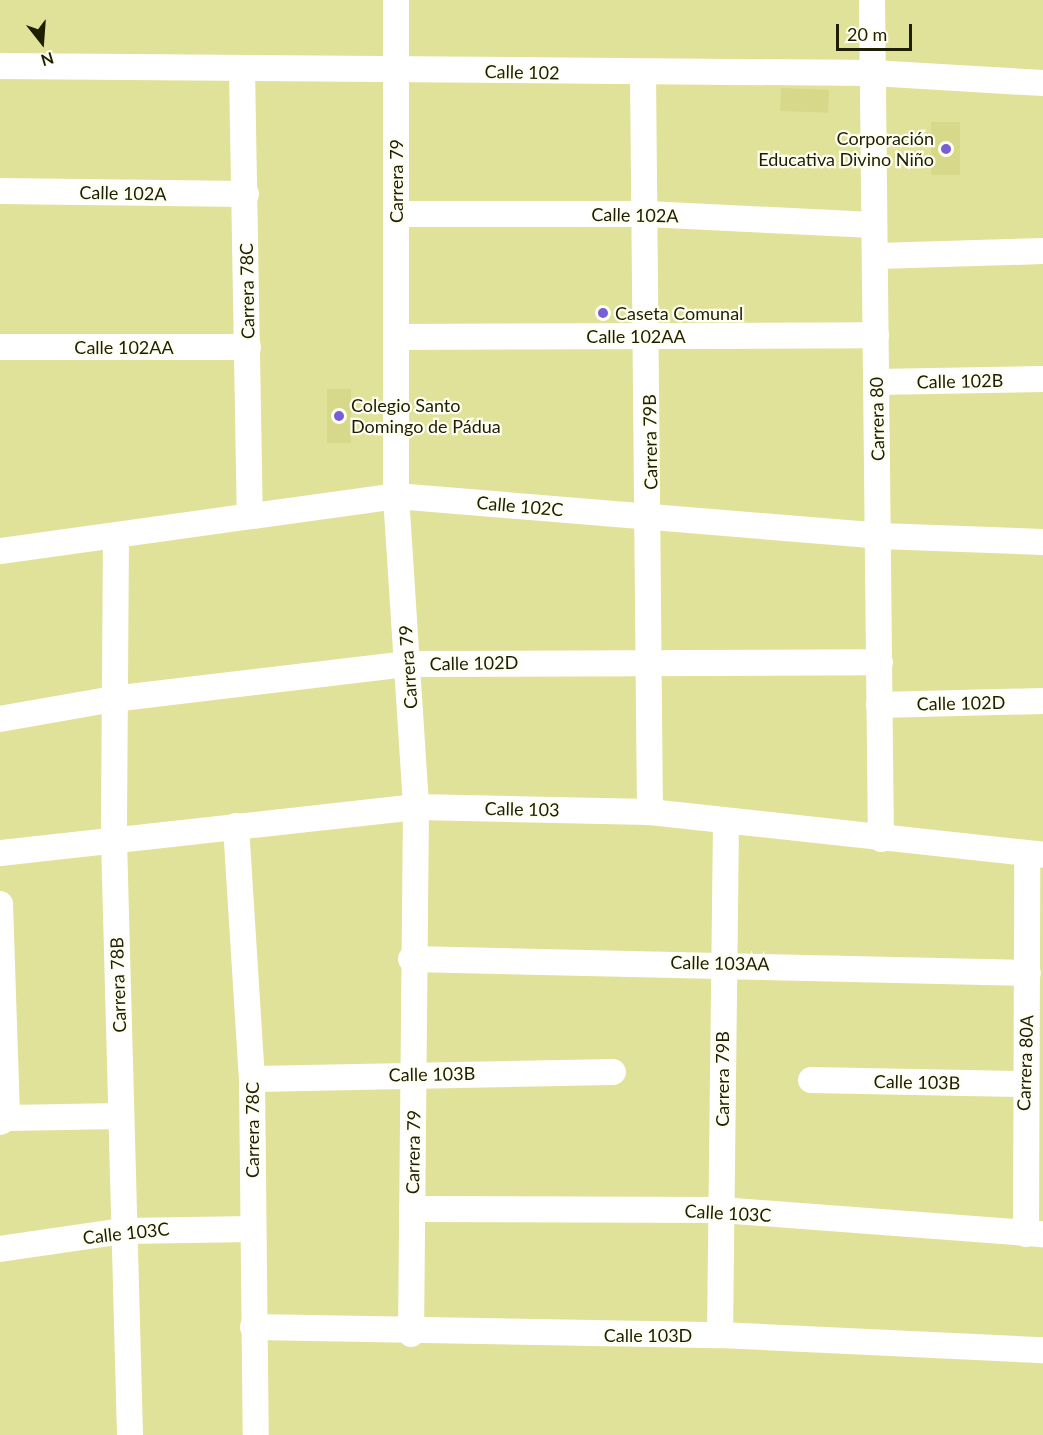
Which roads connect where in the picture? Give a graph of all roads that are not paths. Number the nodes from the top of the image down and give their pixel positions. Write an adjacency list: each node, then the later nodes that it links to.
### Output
1 (396, 0): 5 (street, Carrera 79)
2 (872, 0): 7 (street, Carrera 80)
3 (0, 66): 4 (street, Calle 102)
4 (242, 69): 5 (street, Calle 102); 10 (street, Carrera 78C)
5 (396, 70): 6 (street, Calle 102); 11 (street, Carrera 79)
6 (643, 73): 7 (street, Calle 102); 12 (street, Carrera 79B)
7 (873, 73): 8 (street, Calle 102); 13 (street, Carrera 80)
8 (1043, 83)
9 (0, 191): 10 (street, Calle 102A)
10 (246, 194): 20 (street, Carrera 78C)
11 (396, 214): 12 (street, Calle 102A); 18 (street, Carrera 79)
12 (646, 214): 13 (street, Calle 102A); 17 (street, Carrera 79B)
13 (874, 225): 15 (street, Carrera 80)
14 (1043, 251): 15 (street)
15 (876, 255): 16 (street, Carrera 80)
16 (876, 335): 17 (street, Calle 102AA); 22 (street, Carrera 80)
17 (649, 336): 18 (street, Calle 102AA); 25 (street, Carrera 79B)
18 (396, 338): 23 (street, Carrera 79)
19 (0, 347): 20 (street, Calle 102AA)
20 (248, 347): 24 (street, Carrera 78C)
21 (1043, 379): 22 (street, Calle 102B)
22 (876, 382): 27 (street, Carrera 80)
23 (396, 496): 24 (street, Calle 102C); 25 (street, Calle 102C); 32 (street, Carrera 79)
24 (250, 514): 26 (street, Calle 102C)
25 (651, 516): 27 (street, Calle 102C); 30 (street, Carrera 79B)
26 (116, 536): 29 (street, Calle 102C); 33 (street, Carrera 78B)
27 (880, 536): 28 (street, Calle 102C); 31 (street, Carrera 80)
28 (1043, 542)
29 (0, 551)
30 (651, 661): 31 (street, Calle 102D); 32 (street, Calle 102D); 38 (street, Carrera 79B)
31 (880, 662): 35 (street, Carrera 80)
32 (408, 664): 33 (street, Calle 102D); 37 (street, Carrera 79)
33 (114, 699): 36 (street, Calle 102D); 42 (street, Carrera 78B)
34 (1043, 701): 35 (street, Calle 102D)
35 (879, 705): 41 (street, Carrera 80)
36 (0, 719)
37 (416, 807): 38 (street, Calle 103); 40 (street, Calle 103); 46 (street, Carrera 79)
38 (650, 812): 39 (street, Calle 103)
39 (726, 824): 41 (street, Calle 103); 47 (street, Carrera 79B)
40 (236, 826): 42 (street, Calle 103); 52 (street, Carrera 78C)
41 (881, 839): 44 (street, Calle 103)
42 (114, 840): 43 (street, Calle 103); 55 (street, Carrera 78B)
43 (0, 853)
44 (1035, 855): 48 (street, Carrera 80A)
45 (0, 904): 49 (street)
46 (411, 959): 47 (street, Calle 103AA); 51 (street, Carrera 79)
47 (720, 962): 48 (street, Calle 103AA); 58 (street, Carrera 79B)
48 (1028, 973): 54 (street, Carrera 80A)
49 (2, 998): 56 (street)
50 (613, 1072): 51 (street, Calle 103B)
51 (413, 1073): 52 (street, Calle 103B); 57 (street, Carrera 79)
52 (252, 1079): 59 (street, Carrera 78C)
53 (812, 1080): 54 (street, Calle 103B)
54 (1022, 1084): 61 (street, Carrera 80A)
55 (121, 1116): 56 (street); 60 (street, Carrera 78B)
56 (4, 1120)
57 (412, 1209): 58 (street, Calle 103C); 64 (street, Carrera 79)
58 (721, 1210): 61 (street, Calle 103C); 65 (street, Carrera 79B)
59 (252, 1229): 60 (street, Calle 103C); 63 (street, Carrera 78C)
60 (124, 1231): 62 (street, Calle 103C); 67 (street, Carrera 78B)
61 (1034, 1234)
62 (0, 1249)
63 (253, 1327): 64 (street, Calle 103D); 68 (street, Carrera 78C)
64 (411, 1334): 65 (street, Calle 103D)
65 (720, 1335): 66 (street, Calle 103D)
66 (1043, 1350)
67 (130, 1435)
68 (256, 1435)

